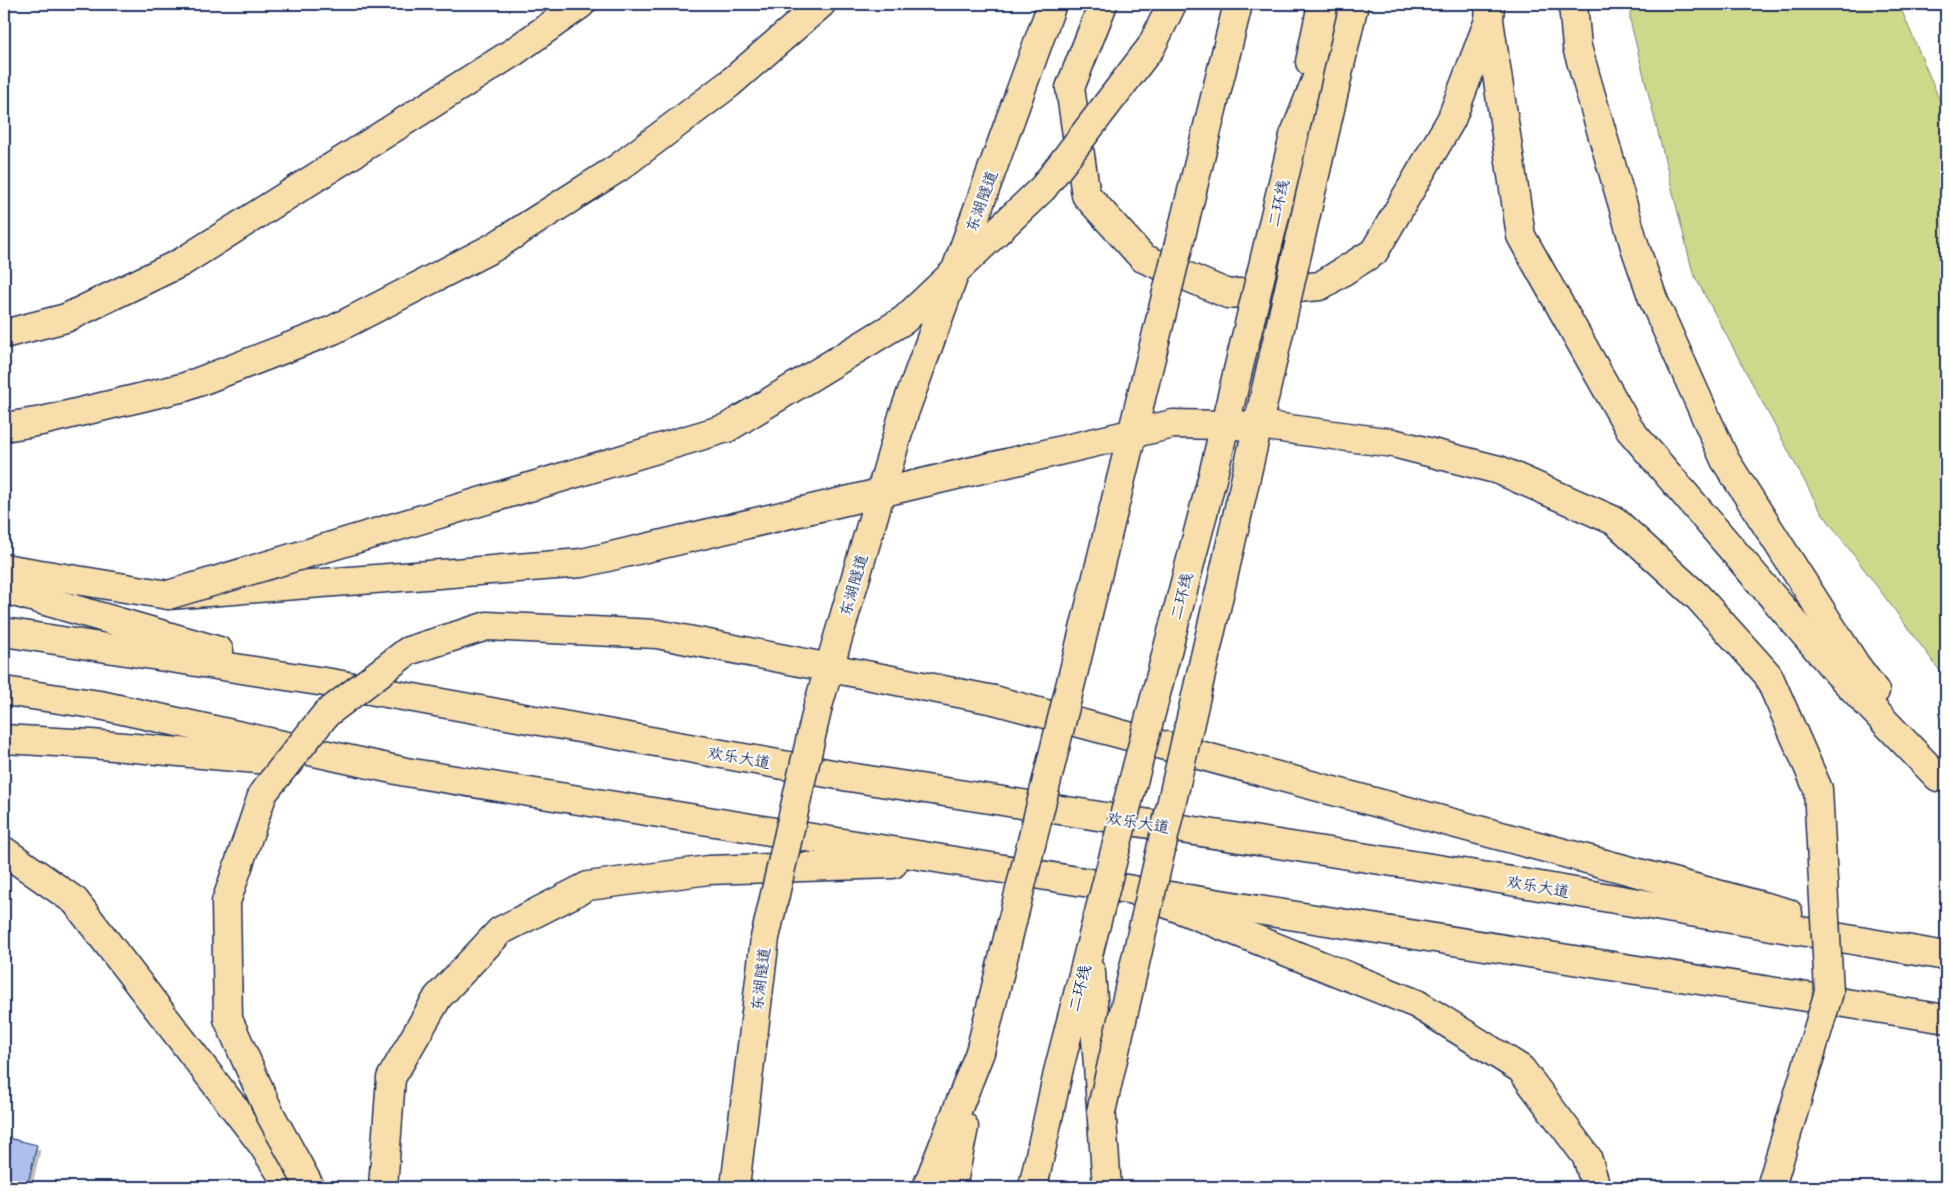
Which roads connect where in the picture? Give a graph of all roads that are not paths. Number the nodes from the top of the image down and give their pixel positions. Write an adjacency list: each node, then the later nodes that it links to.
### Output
1 (581, 4): 13 (main road)
2 (821, 4): 14 (main road)
3 (1052, 4): 35 (main road, 东湖隧道, bridge)
4 (1102, 4): 11 (main road)
5 (1172, 4): 17 (main road, bridge)
6 (1238, 4): 30 (main road, bridge)
7 (1322, 4): 12 (main road, 二环线)
8 (1347, 4): 12 (main road)
9 (1354, 4): 31 (main road, bridge)
10 (1573, 4): 23 (main road)
11 (1489, 12): 23 (main road)
12 (1294, 136): 27 (main road, 二环线, bridge)
13 (4, 334)
14 (4, 428)
15 (4, 568): 17 (main road)
16 (4, 589): 19 (main road)
17 (168, 595): 41 (main road, bridge)
18 (4, 632): 19 (main road)
19 (331, 683): 28 (main road, 欢乐大道)
20 (4, 691): 22 (main road)
21 (4, 739): 22 (main road)
22 (406, 772): 25 (main road)
23 (1942, 780)
24 (4, 851): 32 (main road)
25 (955, 862): 26 (main road); 34 (main road)
26 (1133, 890): 29 (main road); 40 (main road)
27 (1089, 951): 31 (main road, bridge); 38 (main road, 二环线)
28 (1946, 956): 33 (main road, bridge)
29 (1946, 1019)
30 (980, 1052): 36 (main road); 37 (main road)
31 (1101, 1112): 39 (main road)
32 (290, 1187)
33 (310, 1187)
34 (382, 1187)
35 (735, 1187)
36 (927, 1187)
37 (952, 1187)
38 (1033, 1187)
39 (1107, 1187)
40 (1596, 1187)
41 (1771, 1187)

